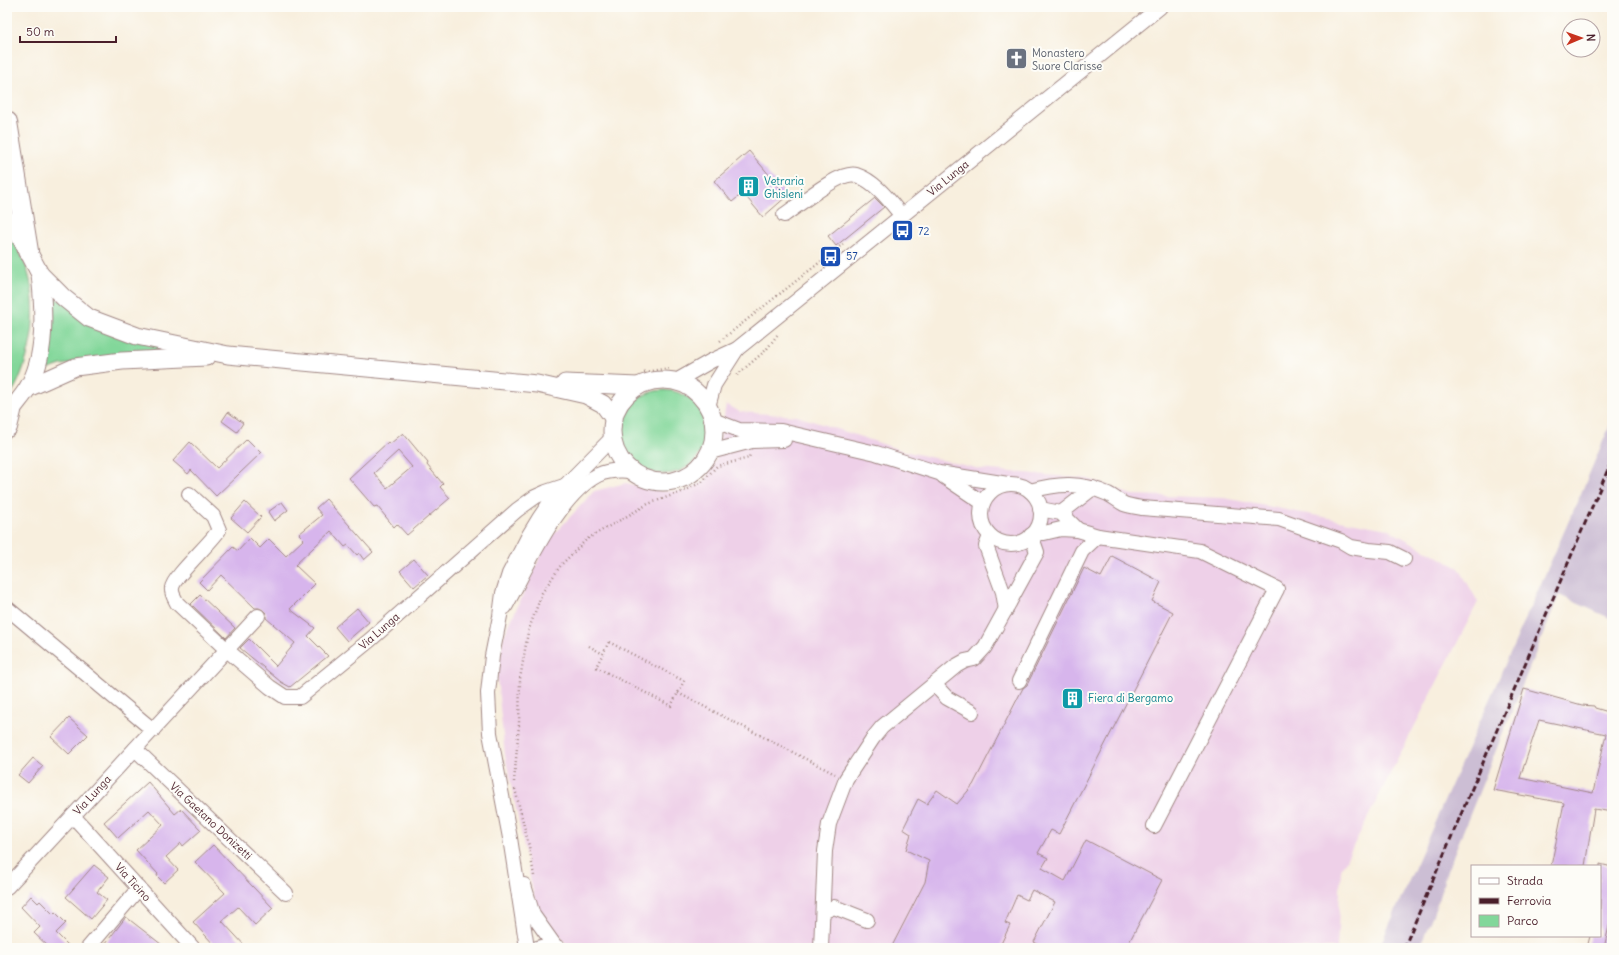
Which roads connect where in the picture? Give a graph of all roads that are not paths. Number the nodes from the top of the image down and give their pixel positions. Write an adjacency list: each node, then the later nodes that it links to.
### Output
1 (1160, 7): 4 (street, Via Lunga)
2 (7, 122): 6 (highway)
3 (784, 216): 4 (street)
4 (902, 216): 8 (street, Via Lunga)
5 (7, 220): 6 (main road)
6 (28, 251): 7 (main road)
7 (40, 274): 9 (main road); 13 (main road)
8 (737, 349): 10 (street, Via Lunga); 14 (street, Via Lunga)
9 (228, 355): 11 (main road); 13 (main road)
10 (676, 382): 12 (main road, Via Lunga); 14 (main road, Via Lunga)
11 (537, 384): 12 (main road); 16 (main road)
12 (638, 386): 16 (main road, Via Lunga)
13 (28, 388): 15 (main road)
14 (711, 413): 18 (street); 19 (main road, Via Lunga)
15 (8, 417)
16 (614, 419): 17 (main road, Via Lunga)
17 (613, 437): 20 (main road, Via Lunga); 23 (street, Via Lunga)
18 (823, 441): 19 (street); 21 (street)
19 (710, 452): 20 (main road, Via Lunga)
20 (631, 471): 40 (street, Via Lunga)
21 (939, 473): 22 (street); 27 (street)
22 (1008, 484): 25 (street); 27 (street)
23 (564, 486): 28 (street, Via Lunga); 30 (street, Via Lunga)
24 (1093, 488): 25 (street); 31 (street); 36 (street)
25 (1030, 491): 29 (street)
26 (189, 494): 41 (street, Via Lunga)
27 (983, 503): 34 (street)
28 (524, 506): 30 (street); 41 (street, Via Lunga)
29 (1040, 509): 31 (street); 33 (street)
30 (544, 511): 40 (street, Via Lunga)
31 (1061, 513): 32 (street)
32 (1078, 530): 33 (street); 35 (street)
33 (1032, 534): 34 (street); 38 (street)
34 (990, 536): 38 (street)
35 (1098, 536): 42 (street); 48 (street)
36 (1404, 559)
37 (7, 608): 45 (street)
38 (1006, 610): 43 (street)
39 (258, 616): 41 (street, Via Lunga)
40 (500, 616): 49 (street, Via Lunga)
41 (227, 650): 45 (street, Via Lunga)
42 (1019, 680)
43 (934, 684): 44 (street); 53 (street)
44 (972, 712)
45 (153, 730): 46 (street, Via Lunga)
46 (135, 749): 47 (street, Via Lunga); 52 (street, Via Gaetano Donizetti)
47 (73, 816): 50 (street, Via Lunga); 51 (street, Via Ticino)
48 (1154, 826)
49 (510, 838): 55 (street, Via Lunga); 58 (street, Via Lunga)
50 (7, 887)
51 (138, 888): 56 (street); 57 (street, Via Ticino)
52 (286, 893)
53 (823, 912): 54 (street); 60 (street)
54 (867, 920)
55 (557, 947): 59 (street)
56 (88, 948)
57 (193, 948)
58 (527, 948)
59 (537, 948)
60 (821, 948)

